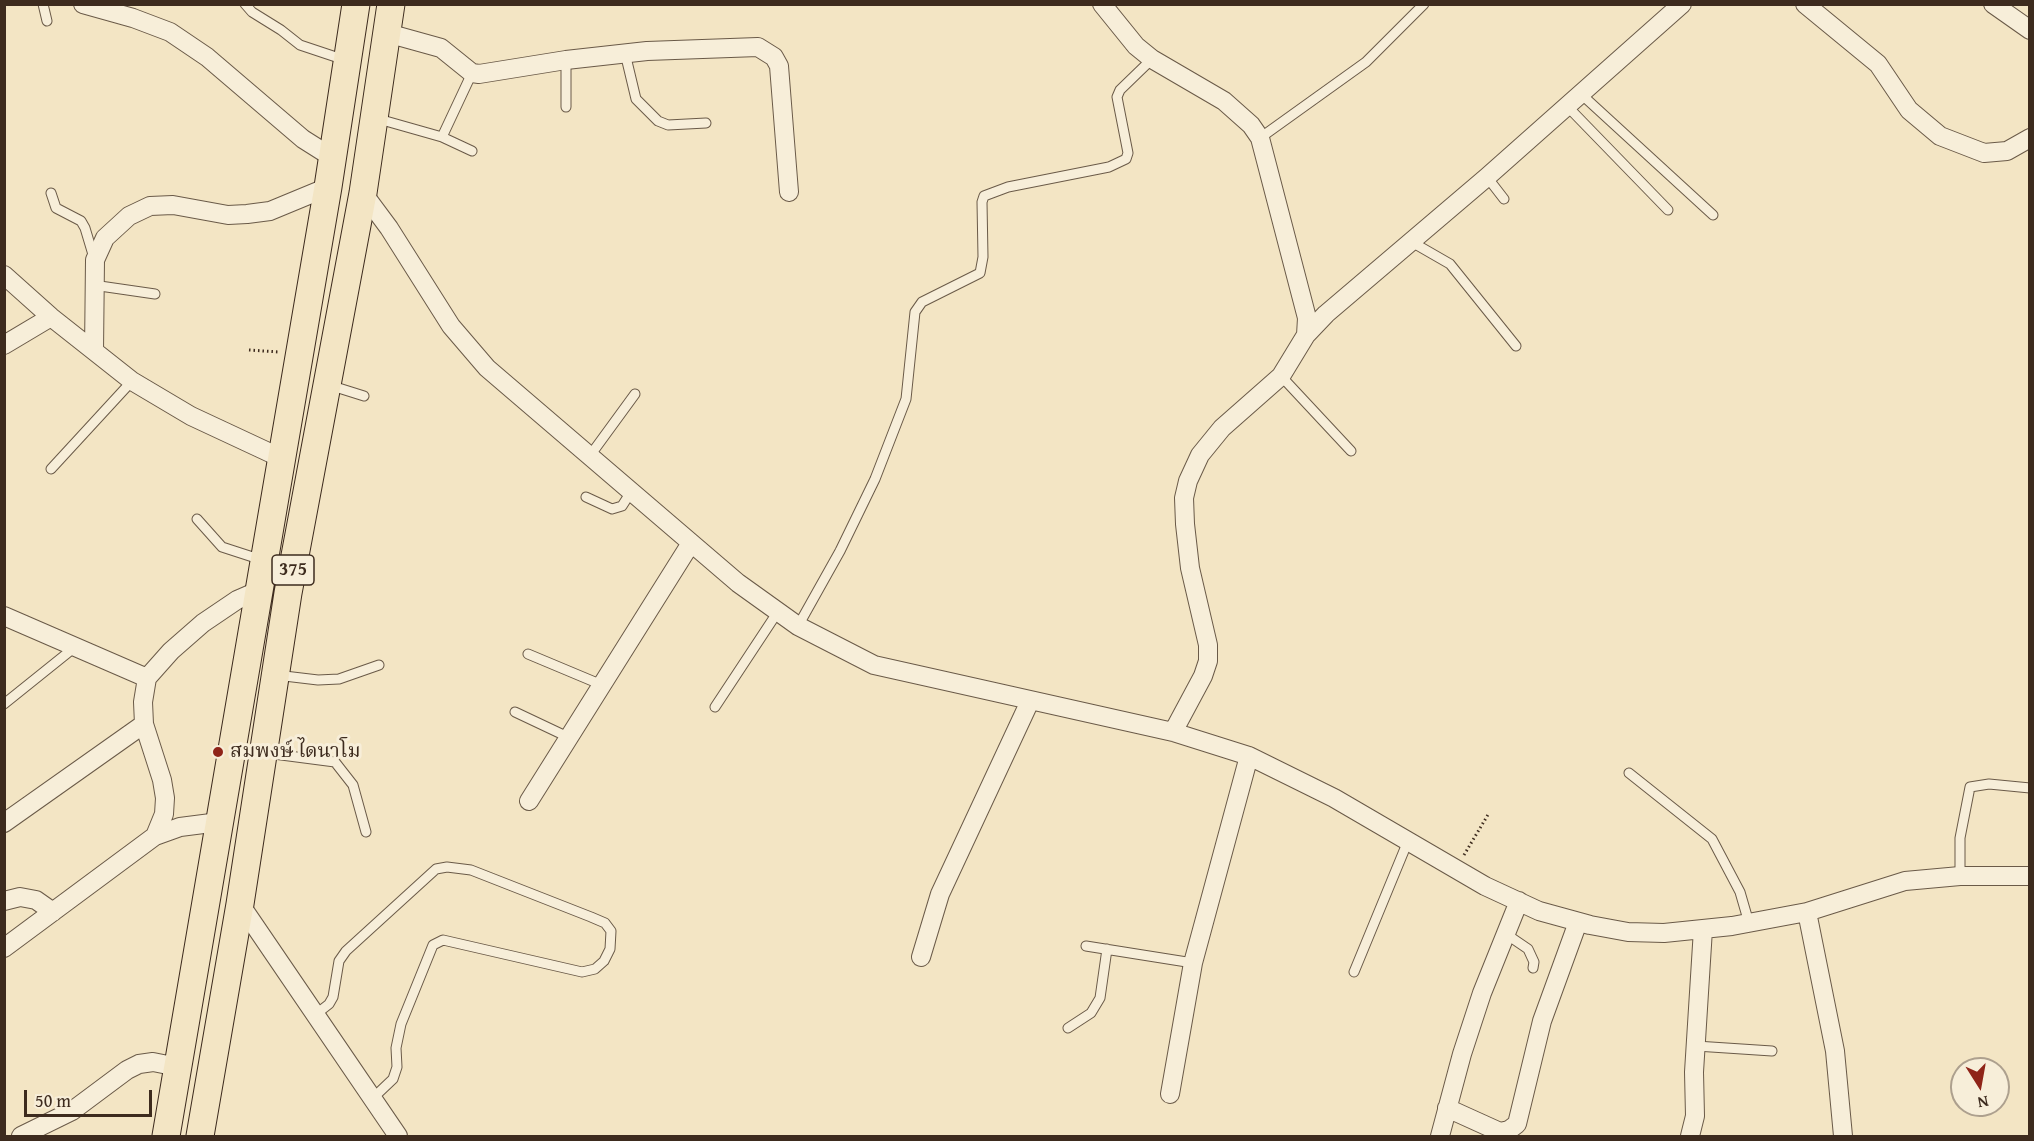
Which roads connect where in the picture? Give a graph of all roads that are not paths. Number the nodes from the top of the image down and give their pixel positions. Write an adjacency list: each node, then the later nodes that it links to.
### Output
1 (43, 4): 11 (lane)
2 (83, 4): 28 (street)
3 (245, 4): 17 (lane)
4 (356, 4): 17 (main road, 375)
5 (391, 4): 13 (main road, 375)
6 (1102, 4): 15 (street)
7 (1424, 4): 25 (lane)
8 (1682, 4): 19 (street)
9 (1805, 4): 26 (street)
10 (1993, 4): 12 (street)
11 (47, 21)
12 (2030, 30)
13 (387, 33): 18 (street); 22 (main road, 375)
14 (625, 53): 16 (street); 23 (lane); 31 (street)
15 (1152, 59): 25 (street); 64 (lane)
16 (566, 60): 18 (street); 21 (lane)
17 (347, 61): 28 (main road, 375)
18 (472, 73): 24 (lane)
19 (1581, 94): 20 (street); 36 (lane)
20 (1567, 106): 29 (street); 35 (lane)
21 (566, 107)
22 (374, 117): 24 (lane); 33 (main road, 375)
23 (706, 123)
24 (442, 137): 27 (lane)
25 (1260, 138): 43 (street)
26 (2030, 138)
27 (472, 151)
28 (334, 154): 30 (main road, 375)
29 (1487, 177): 34 (lane); 37 (street)
30 (328, 187): 38 (street); 54 (main road, 375)
31 (789, 192)
32 (51, 193): 38 (lane)
33 (363, 193): 49 (main road, 375); 53 (street)
34 (1504, 199)
35 (1668, 210)
36 (1713, 215)
37 (1410, 241): 43 (street); 45 (lane)
38 (95, 260): 40 (street)
39 (4, 275): 42 (street)
40 (93, 285): 41 (lane); 46 (street)
41 (155, 294)
42 (51, 317): 44 (street); 46 (street)
43 (1306, 335): 47 (street)
44 (4, 345)
45 (1516, 346)
46 (94, 351): 48 (street)
47 (1281, 376): 52 (lane); 76 (street)
48 (132, 381): 54 (street); 55 (lane)
49 (327, 384): 51 (lane); 68 (main road, 375)
50 (635, 394): 53 (lane)
51 (364, 396)
52 (1351, 451)
53 (589, 457): 56 (street)
54 (281, 458): 60 (main road, 375)
55 (51, 469)
56 (631, 492): 57 (lane); 59 (street)
57 (586, 497)
58 (197, 519): 60 (lane)
59 (691, 543): 62 (street); 70 (street)
60 (264, 561): 61 (main road, 375)
61 (260, 590): 69 (street); 83 (main road, 375)
62 (777, 613): 64 (street); 73 (lane)
63 (4, 616): 65 (street)
64 (798, 626): 71 (street)
65 (75, 647): 69 (street); 72 (lane)
66 (528, 654): 70 (lane)
67 (379, 665): 68 (lane)
68 (276, 675): 78 (main road, 375)
69 (147, 678): 75 (street)
70 (602, 686): 77 (street)
71 (1030, 701): 76 (street); 102 (street)
72 (4, 704)
73 (714, 708)
74 (515, 712): 77 (lane)
75 (144, 724): 84 (street); 86 (street)
76 (1173, 732): 79 (street)
77 (570, 738): 82 (street)
78 (264, 753): 85 (lane); 92 (main road, 375)
79 (1250, 756): 87 (street); 103 (street)
80 (1629, 772): 96 (lane)
81 (2030, 788): 88 (lane)
82 (529, 801)
83 (219, 822): 86 (street); 110 (main road, 375)
84 (4, 823)
85 (366, 832)
86 (155, 836): 93 (street)
87 (1408, 841): 91 (street); 105 (lane)
88 (1960, 876): 89 (street); 94 (street)
89 (2030, 876)
90 (4, 901): 93 (street)
91 (1519, 901): 95 (street); 98 (street)
92 (240, 904): 106 (street); 117 (main road, 375)
93 (53, 912): 100 (street)
94 (1807, 912): 96 (street); 121 (street)
95 (1578, 922): 97 (street); 114 (street)
96 (1749, 923): 97 (street)
97 (1703, 929): 108 (street)
98 (1506, 934): 104 (lane); 113 (street)
99 (1086, 946): 101 (lane)
100 (4, 948)
101 (1107, 950): 103 (lane); 107 (lane)
102 (921, 957)
103 (1193, 963): 111 (street)
104 (1533, 968)
105 (1354, 972)
106 (315, 1015): 112 (street); 112 (lane)
107 (1068, 1028)
108 (1696, 1046): 109 (lane); 120 (street)
109 (1772, 1051)
110 (178, 1067): 115 (street); 116 (main road, 375)
111 (1170, 1094)
112 (373, 1098): 118 (street)
113 (1447, 1108): 114 (street); 119 (street)
114 (1511, 1133)
115 (21, 1137)
116 (166, 1137)
117 (200, 1137)
118 (398, 1137)
119 (1440, 1137)
120 (1690, 1137)
121 (1843, 1137)

